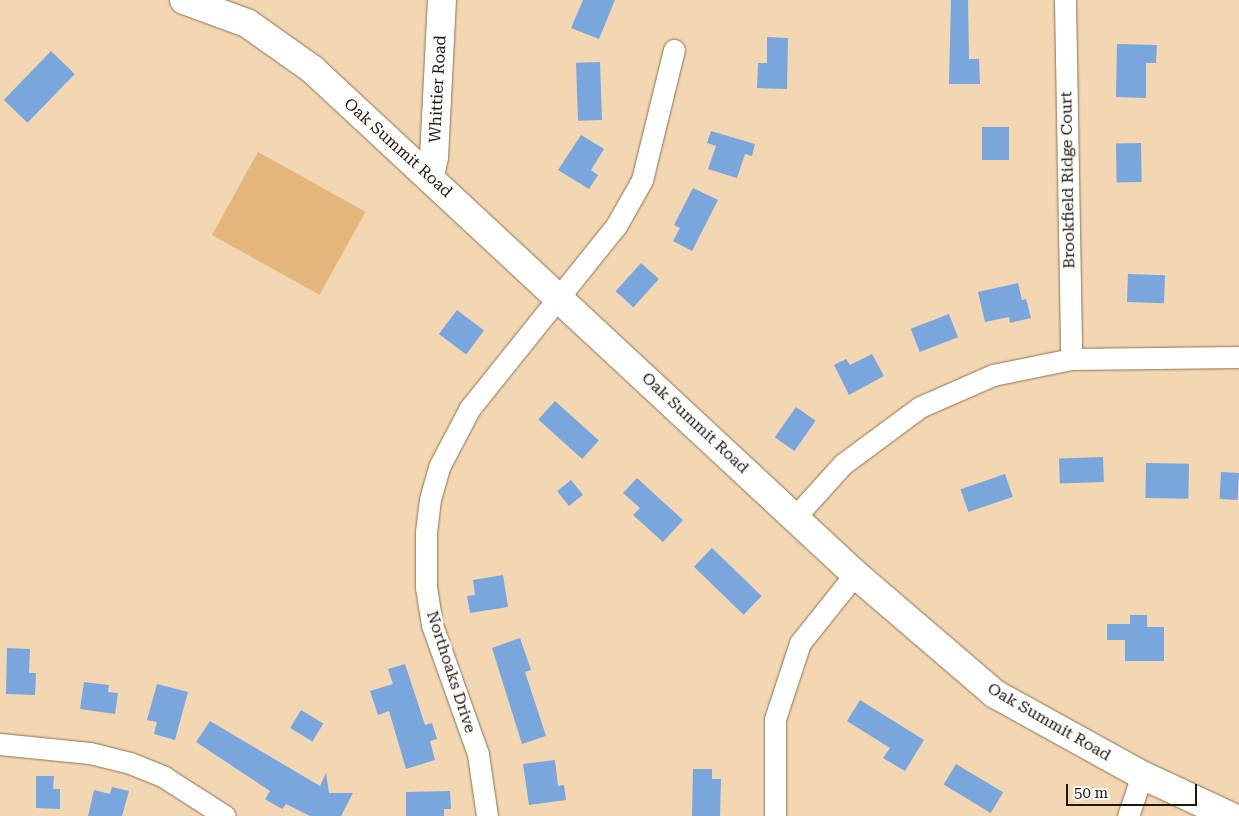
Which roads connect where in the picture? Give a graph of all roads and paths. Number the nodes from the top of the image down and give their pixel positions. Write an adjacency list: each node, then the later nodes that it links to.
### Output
1 (184, 0): 5 (main road, Oak Summit Road)
2 (442, 0): 5 (main road, Whittier Road)
3 (1066, 0): 8 (street, Brookfield Ridge Court)
4 (674, 50): 6 (street, Northoaks Drive)
5 (430, 177): 6 (main road, Oak Summit Road)
6 (559, 297): 9 (main road, Oak Summit Road); 14 (street, Northoaks Drive)
7 (1239, 357): 8 (street)
8 (1071, 359): 9 (street)
9 (796, 516): 10 (main road, Oak Summit Road)
10 (855, 574): 12 (main road, Oak Summit Road); 15 (street)
11 (0, 744): 13 (street)
12 (1142, 775): 16 (street); 17 (main road, Oak Summit Road)
13 (224, 816)
14 (487, 816)
15 (775, 816)
16 (1128, 816)
17 (1230, 816)

